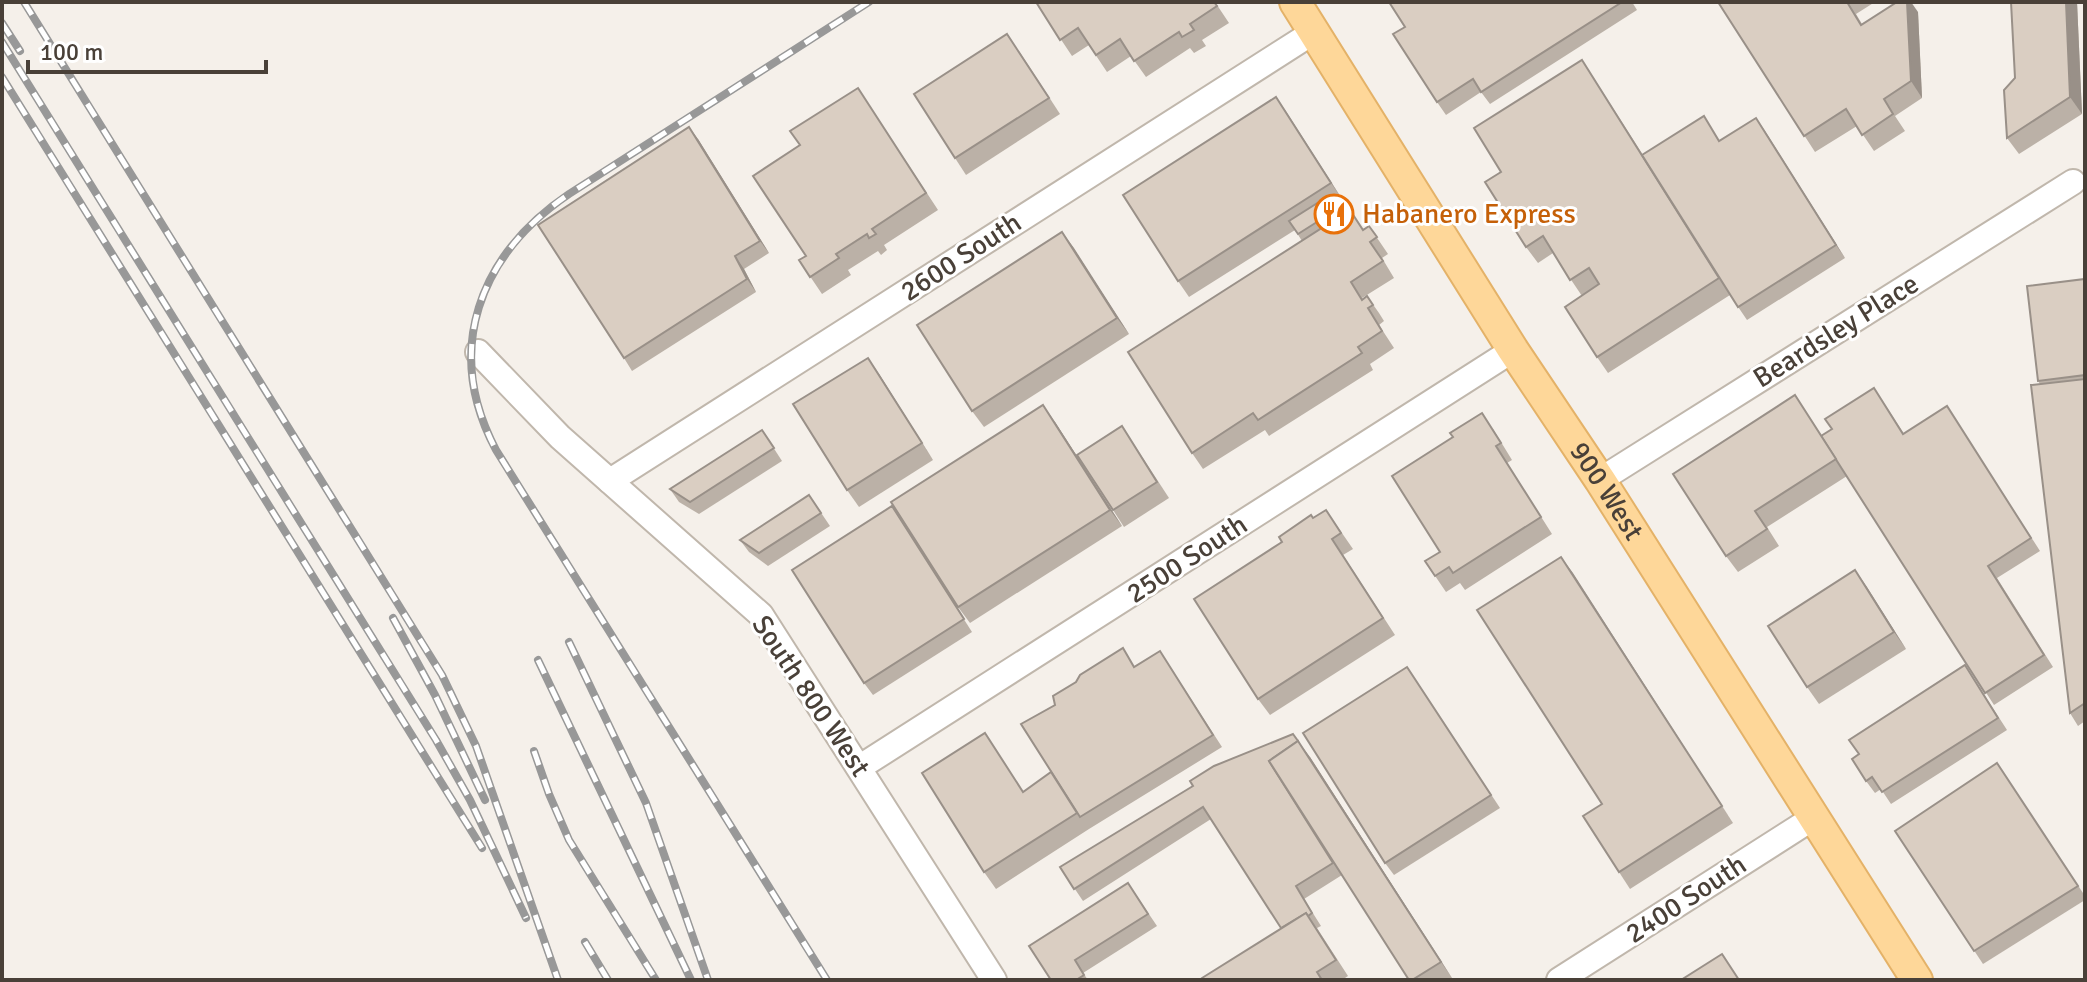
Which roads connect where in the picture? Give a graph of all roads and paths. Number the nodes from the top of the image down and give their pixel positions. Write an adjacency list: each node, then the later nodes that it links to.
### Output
1 (1295, 2): 2 (main road, 900 West)
2 (1312, 33): 4 (main road, 900 West); 7 (street, 2600 South)
3 (2073, 182): 6 (street, Beardsley Place)
4 (1513, 350): 6 (main road, 900 West); 8 (street, 2500 South)
5 (478, 352): 7 (street, South 800 West)
6 (1600, 480): 9 (main road, 900 West)
7 (610, 481): 8 (street, South 800 West)
8 (860, 767): 10 (street, South 800 West)
9 (1813, 818): 11 (street, 2400 South); 12 (main road, 900 West)
10 (994, 980)
11 (1559, 980)
12 (1917, 980)

